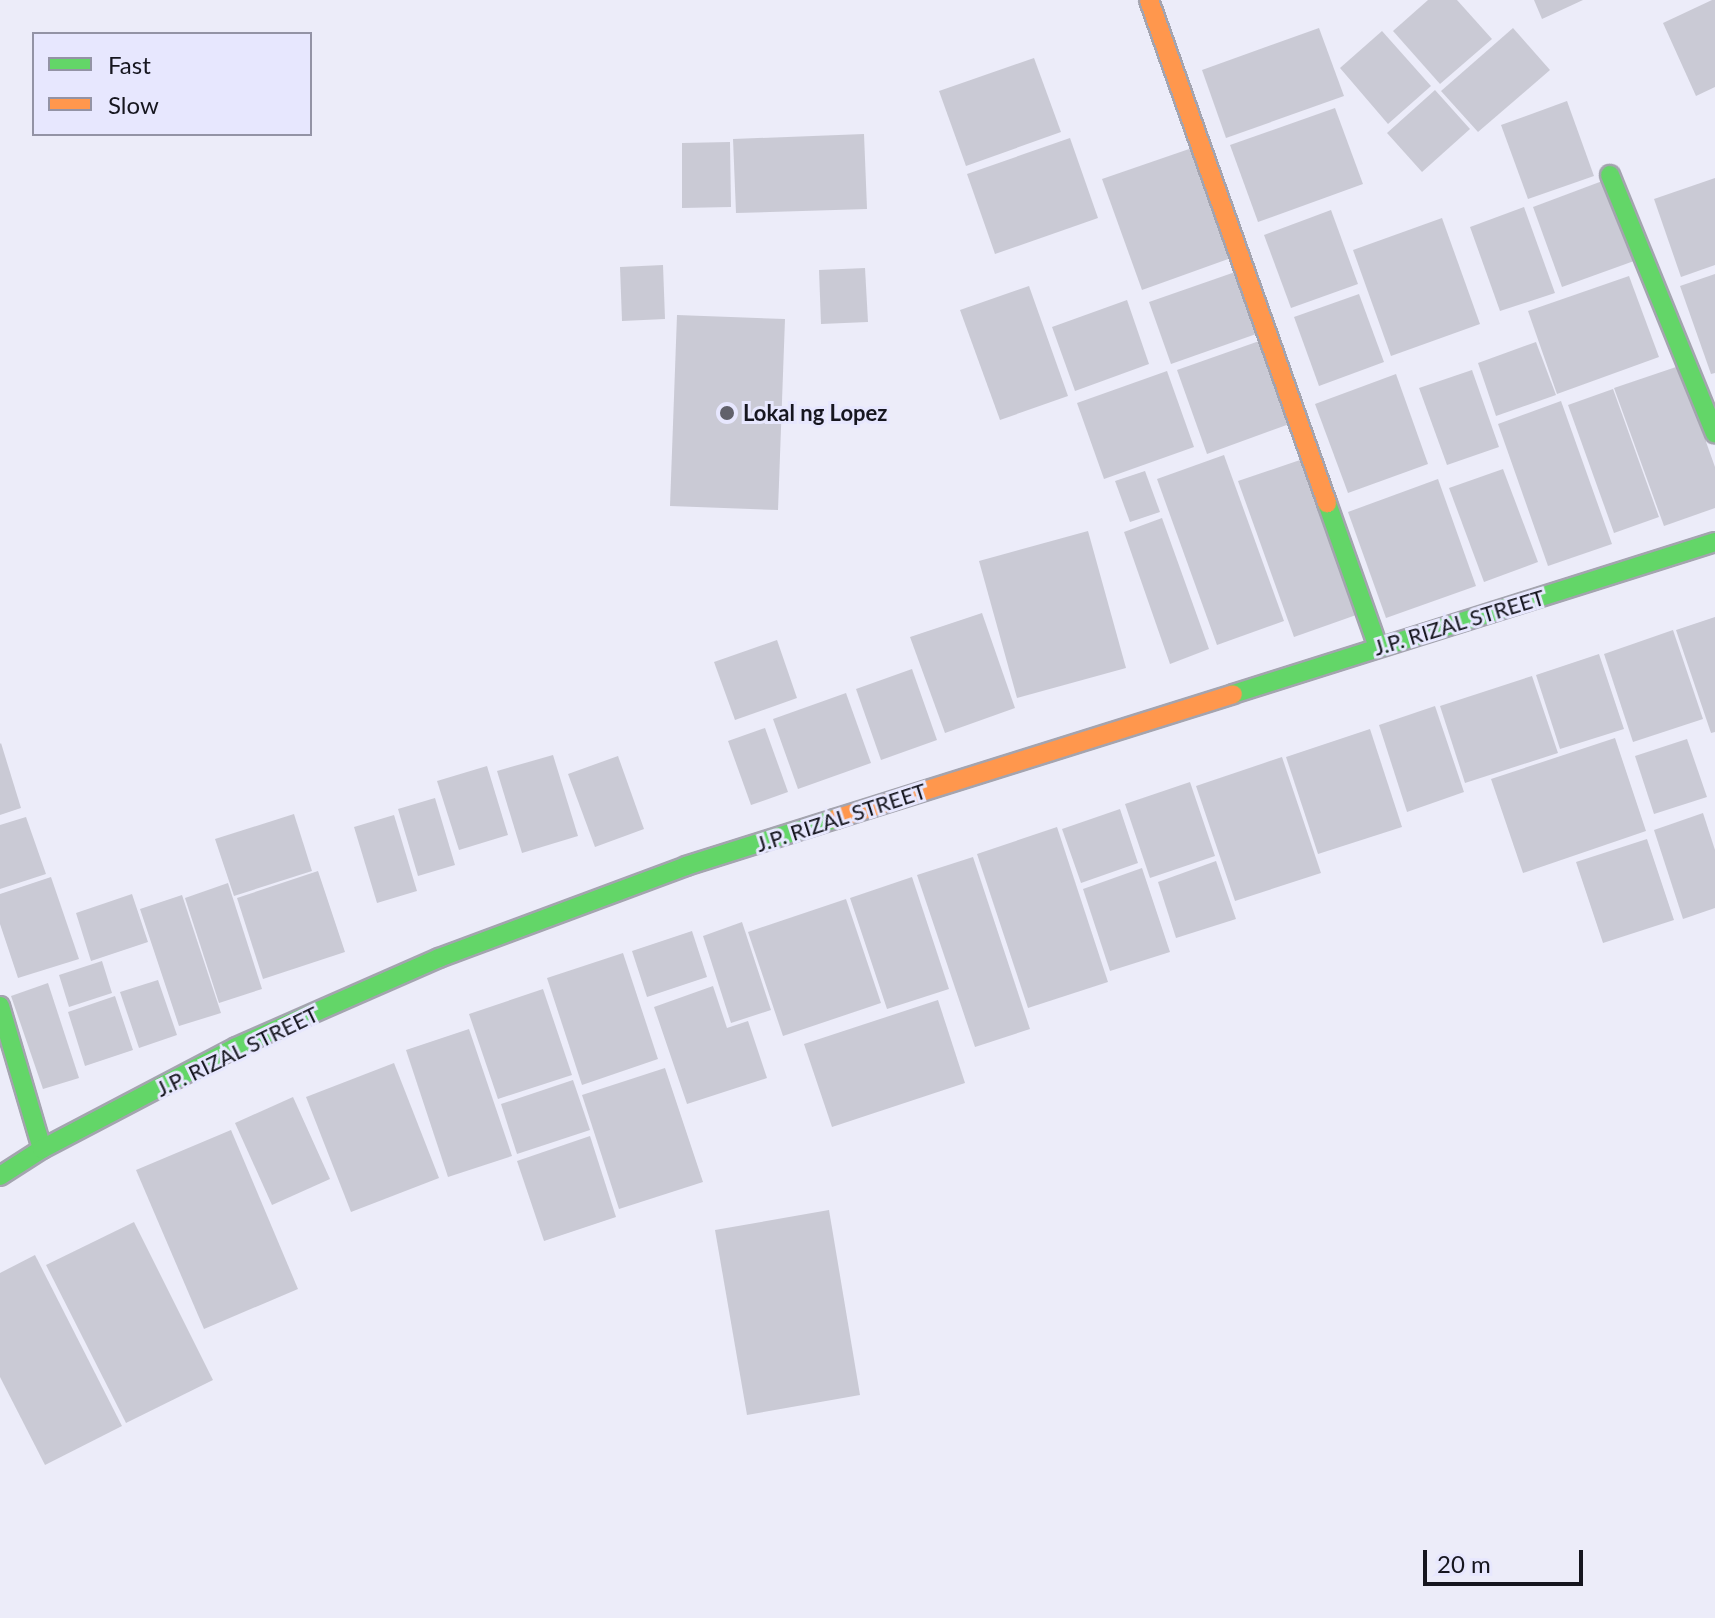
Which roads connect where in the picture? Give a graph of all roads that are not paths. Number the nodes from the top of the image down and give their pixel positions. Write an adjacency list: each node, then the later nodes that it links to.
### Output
1 (1149, 0): 5 (main road)
2 (1610, 175): 3 (main road)
3 (1715, 433)
4 (1715, 542): 5 (main road, J.P. RIZAL STREET)
5 (1378, 647): 7 (main road, J.P. RIZAL STREET)
6 (0, 1006): 7 (main road)
7 (42, 1149): 8 (main road, J.P. RIZAL STREET)
8 (0, 1176)

